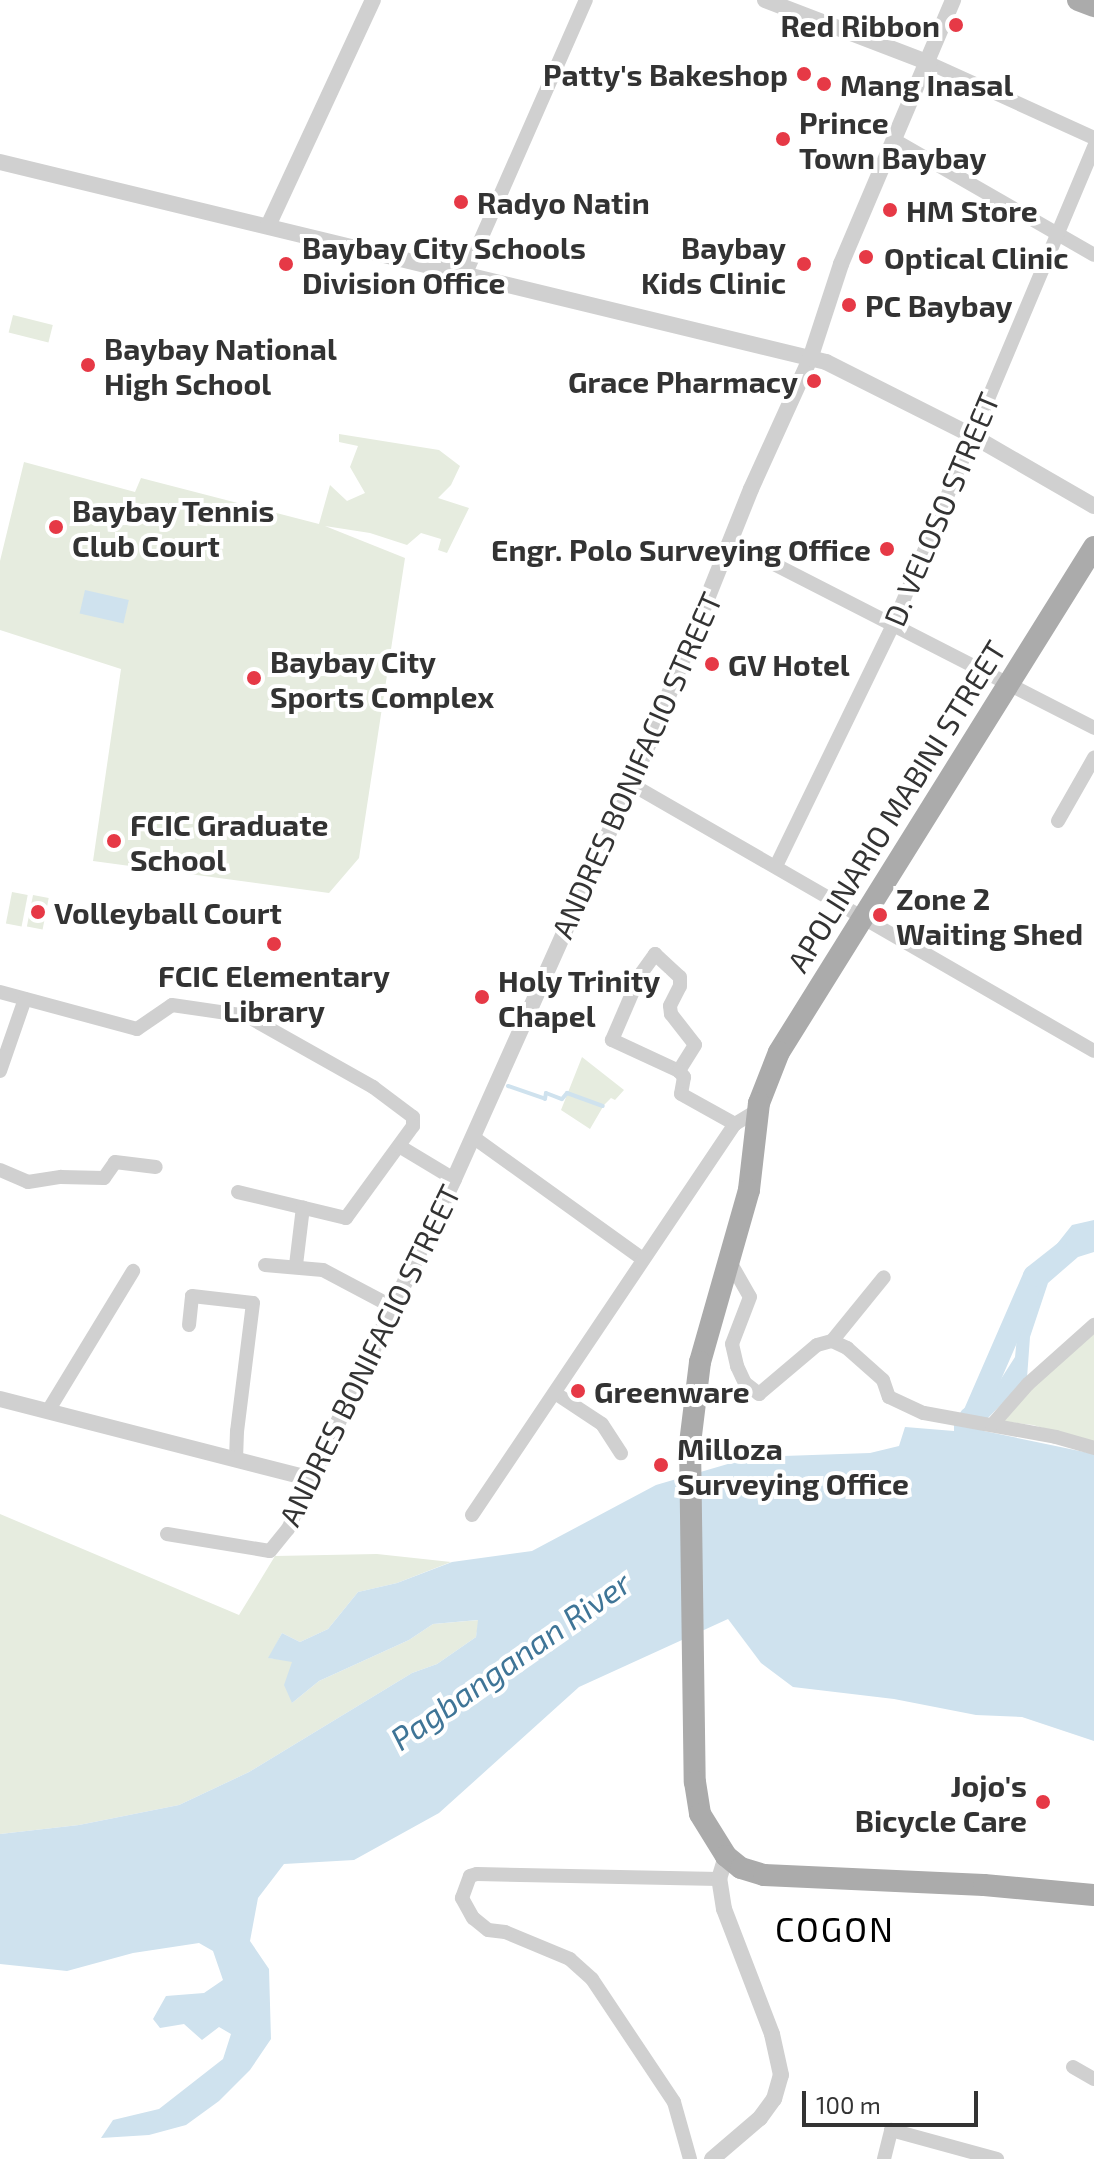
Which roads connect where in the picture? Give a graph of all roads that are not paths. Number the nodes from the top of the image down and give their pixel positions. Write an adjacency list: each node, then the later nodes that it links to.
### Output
1 (373, 0): 12 (street)
2 (586, 0): 15 (street)
3 (765, 0): 7 (street)
4 (953, 0): 7 (street, ANDRES BONIFACIO STREET)
5 (1078, 0): 6 (main road)
6 (1094, 6)
7 (929, 63): 8 (street); 9 (street, ANDRES BONIFACIO STREET)
8 (1094, 138)
9 (896, 141): 13 (street); 16 (street, ANDRES BONIFACIO STREET)
10 (1094, 147): 13 (street, D. VELOSO STREET)
11 (0, 162): 12 (street)
12 (268, 226): 15 (street)
13 (1058, 234): 14 (street); 17 (street, D. VELOSO STREET)
14 (1094, 255)
15 (466, 273): 16 (street)
16 (810, 359): 17 (street); 19 (street, ANDRES BONIFACIO STREET)
17 (971, 435): 18 (street); 21 (street, D. VELOSO STREET)
18 (1094, 506)
19 (731, 542): 21 (street); 25 (street, ANDRES BONIFACIO STREET)
20 (1094, 547): 22 (main road, APOLINARIO MABINI STREET)
21 (893, 625): 22 (street); 27 (street, D. VELOSO STREET)
22 (1006, 683): 23 (street); 28 (main road, APOLINARIO MABINI STREET)
23 (1094, 728)
24 (1094, 758): 26 (street)
25 (631, 784): 27 (street); 36 (street, ANDRES BONIFACIO STREET)
26 (1058, 821)
27 (776, 866): 28 (street)
28 (863, 916): 31 (street); 34 (main road, APOLINARIO MABINI STREET)
29 (0, 992): 30 (street)
30 (25, 999): 32 (street); 37 (street)
31 (1094, 1051)
32 (0, 1071)
33 (679, 1071): 33 (street); 35 (street)
34 (758, 1106): 35 (street); 44 (main road, APOLINARIO MABINI STREET)
35 (735, 1124): 43 (street)
36 (473, 1137): 40 (street, ANDRES BONIFACIO STREET); 43 (street)
37 (399, 1146): 40 (street); 42 (street)
38 (156, 1167): 39 (street)
39 (0, 1170)
40 (454, 1179): 49 (street, ANDRES BONIFACIO STREET)
41 (238, 1192): 42 (street)
42 (303, 1207): 46 (street)
43 (643, 1259): 53 (street)
44 (730, 1262): 52 (street); 63 (main road, APOLINARIO MABINI STREET)
45 (265, 1265): 46 (street)
46 (296, 1265): 49 (street)
47 (133, 1271): 55 (street)
48 (884, 1277): 52 (street)
49 (393, 1307): 60 (street, ANDRES BONIFACIO STREET)
50 (189, 1325): 59 (street)
51 (1094, 1325): 56 (street)
52 (832, 1341): 56 (street)
53 (555, 1393): 58 (street); 61 (street)
54 (0, 1399): 55 (street)
55 (48, 1411): 59 (street)
56 (989, 1425): 57 (street)
57 (1094, 1448)
58 (621, 1453)
59 (236, 1459): 60 (street)
60 (311, 1479): 62 (street, ANDRES BONIFACIO STREET)
61 (472, 1515)
62 (167, 1534)
63 (726, 1856): 64 (street); 65 (main road)
64 (719, 1879): 69 (street); 70 (street)
65 (1094, 1895)
66 (1073, 2067): 67 (street)
67 (1094, 2079)
68 (991, 2158): 71 (street)
69 (690, 2159)
70 (712, 2159)
71 (884, 2159)

